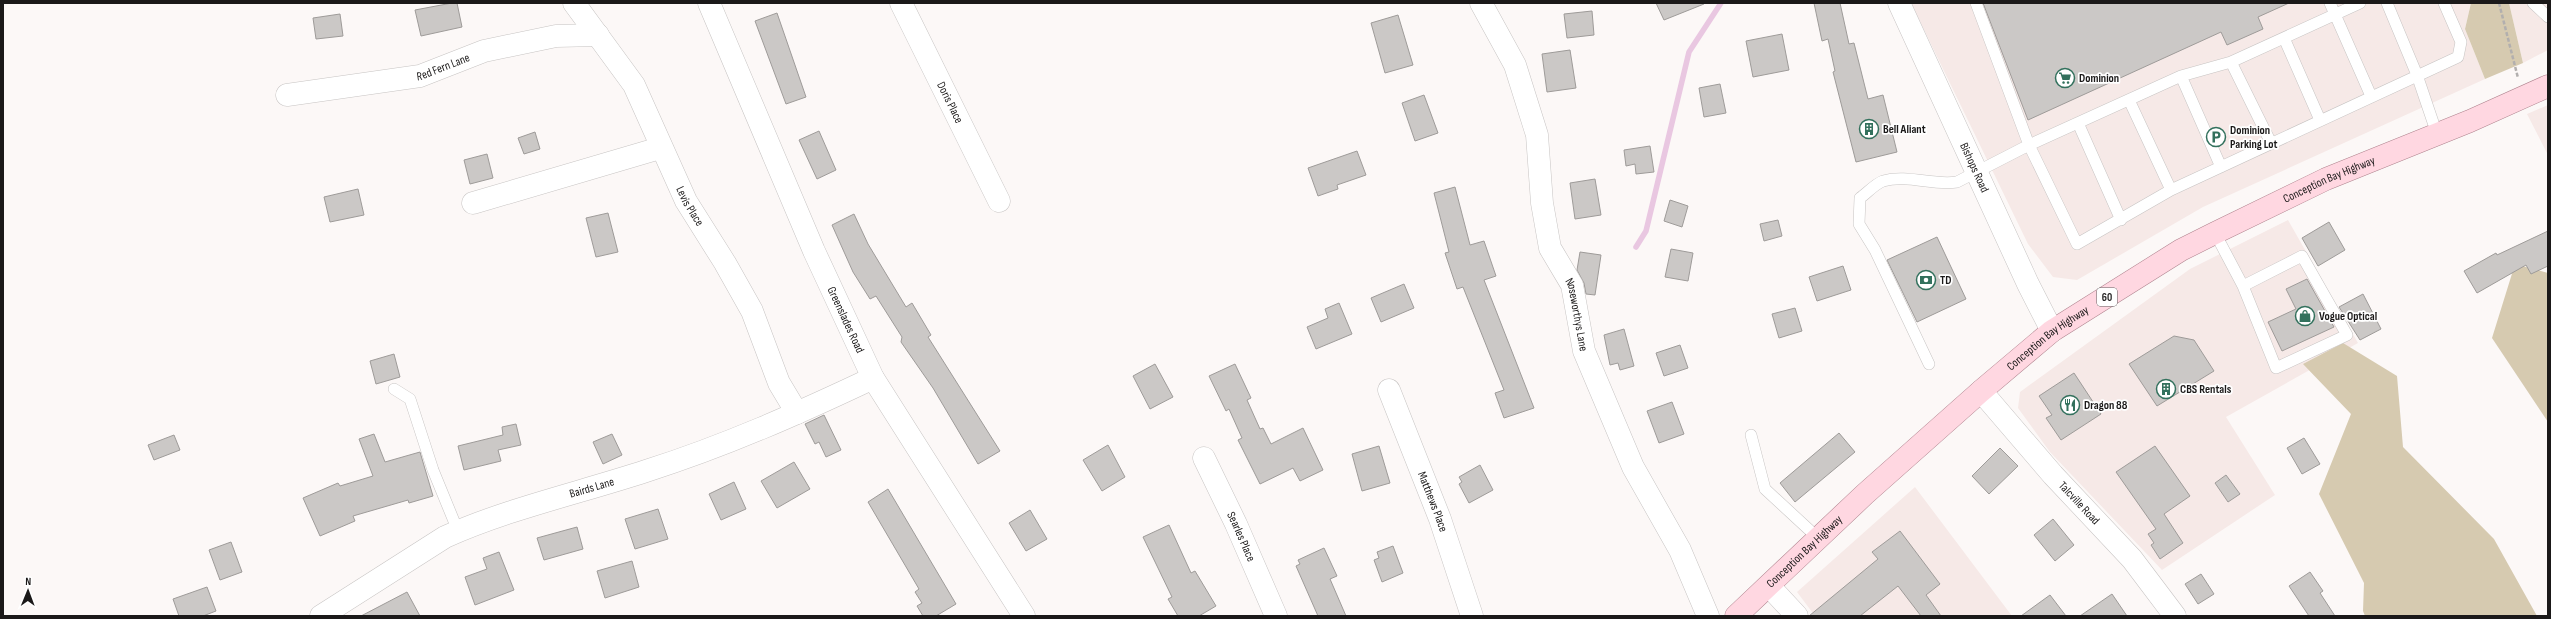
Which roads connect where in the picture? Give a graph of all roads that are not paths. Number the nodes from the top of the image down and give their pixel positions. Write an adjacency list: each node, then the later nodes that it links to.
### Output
1 (574, 3): 14 (street, Levis Place)
2 (709, 3): 39 (street, Greenslades Road)
3 (902, 3): 32 (street, Doris Place)
4 (1481, 3): 53 (street, Noseworthys Lane)
5 (1899, 3): 30 (street, Bishops Road)
6 (1976, 3): 27 (lane)
7 (2330, 3): 12 (lane)
8 (2360, 3): 12 (lane)
9 (2387, 3): 17 (lane)
10 (2444, 3): 17 (lane)
11 (2533, 3): 13 (lane)
12 (2334, 14): 15 (lane); 21 (lane)
13 (2548, 18)
14 (598, 35): 20 (street, Red Fern Lane); 28 (street, Levis Place)
15 (2284, 38): 16 (lane); 23 (lane)
16 (2230, 62): 18 (lane); 26 (lane)
17 (2417, 75): 21 (lane); 25 (lane)
18 (2181, 76): 22 (lane); 29 (lane)
19 (2548, 86): 25 (main road, Conception Bay Highway / 60)
20 (287, 95)
21 (2371, 96): 23 (lane)
22 (2129, 100): 24 (lane); 31 (lane)
23 (2320, 120): 26 (lane)
24 (2078, 123): 27 (lane); 34 (lane)
25 (2437, 134): 35 (main road, Conception Bay Highway / 60)
26 (2271, 142): 29 (lane)
27 (2028, 145): 30 (lane); 34 (lane)
28 (660, 148): 33 (street); 43 (street, Levis Place)
29 (2221, 166): 31 (lane)
30 (1978, 172): 37 (street, Bishops Road); 38 (lane)
31 (2171, 190): 34 (lane)
32 (999, 201)
33 (473, 203)
34 (2122, 220)
35 (2215, 233): 36 (lane); 37 (main road, Conception Bay Highway / 60)
36 (2243, 286): 36 (lane)
37 (2052, 331): 42 (main road, Conception Bay Highway / 60)
38 (1929, 364)
39 (873, 378): 43 (street, Bairds Lane); 50 (street, Greenslades Road)
40 (394, 389): 46 (lane)
41 (1389, 390): 52 (street, Matthews Place)
42 (1981, 391): 47 (main road, Conception Bay Highway / 60); 56 (street, Talcville Road)
43 (797, 413): 46 (street, Bairds Lane)
44 (1751, 435): 47 (lane)
45 (1204, 458): 51 (street, Searles Place)
46 (458, 531): 49 (street, Bairds Lane)
47 (1818, 538): 48 (main road, Conception Bay Highway / 60)
48 (1769, 586): 54 (main road, Conception Bay Highway / 60); 55 (street)
49 (321, 616)
50 (1024, 616)
51 (1276, 616)
52 (1472, 616)
53 (1708, 616)
54 (1736, 616)
55 (1797, 616)
56 (2175, 616)

